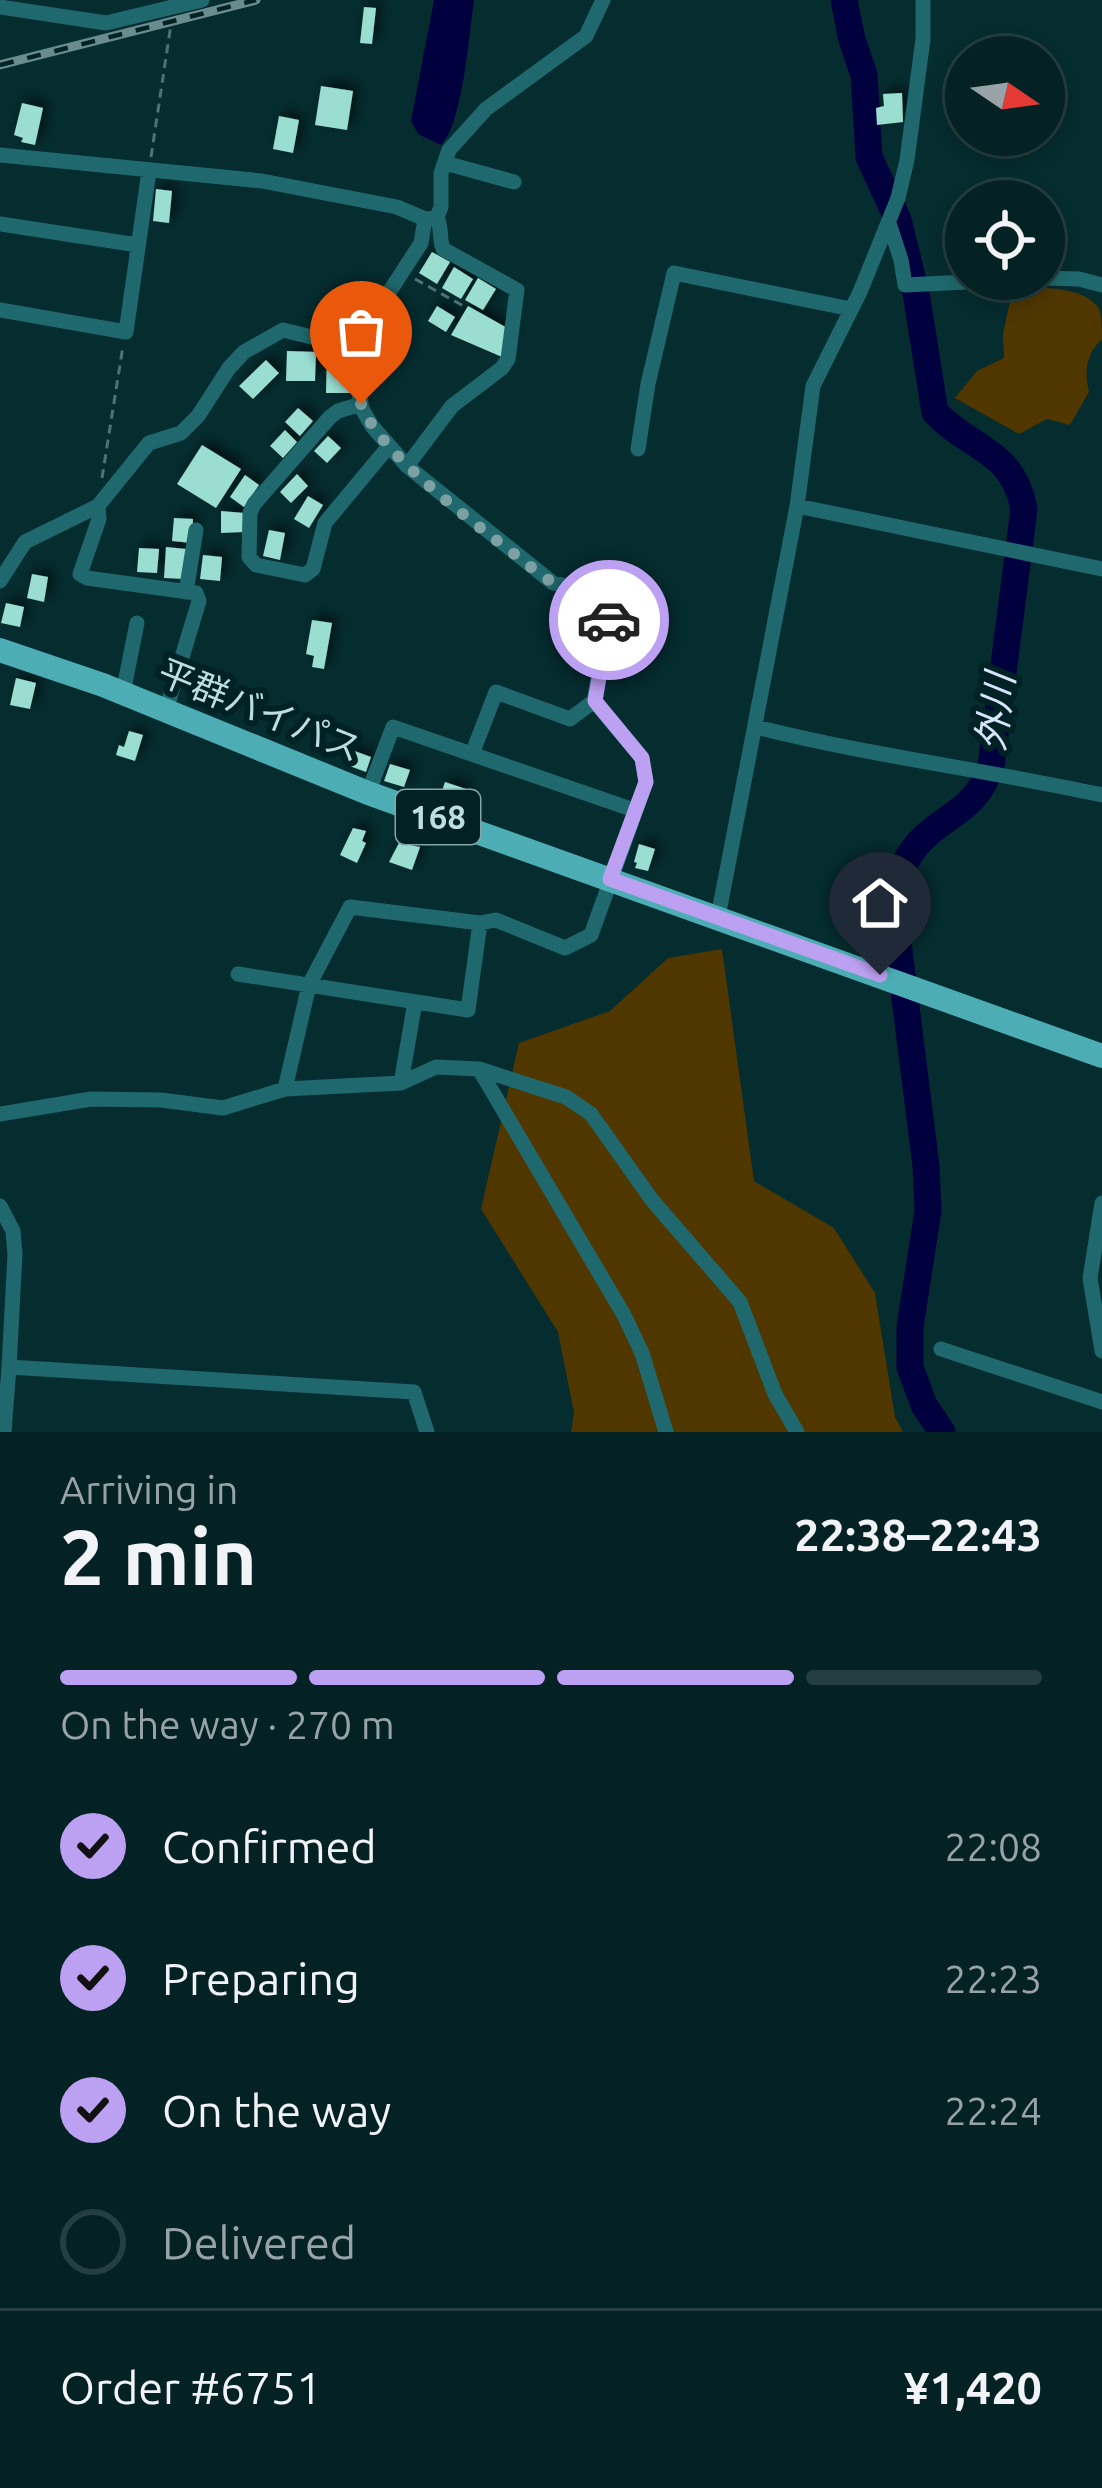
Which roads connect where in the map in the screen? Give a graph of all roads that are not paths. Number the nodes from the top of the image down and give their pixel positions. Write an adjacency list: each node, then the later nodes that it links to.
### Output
1 (202, 0): 4 (street)
2 (603, 0): 6 (street)
3 (923, 0): 10 (street)
4 (0, 7)
5 (0, 154): 7 (street)
6 (445, 163): 8 (street); 9 (street)
7 (149, 171): 9 (street); 12 (street)
8 (514, 182)
9 (431, 218): 18 (street); 22 (street)
10 (890, 221): 14 (street); 17 (street)
11 (0, 224): 12 (street)
12 (138, 245): 16 (street)
13 (1065, 279): 15 (street)
14 (945, 283)
15 (1102, 285)
16 (0, 310)
17 (851, 310): 21 (street); 24 (street)
18 (366, 328): 19 (street); 23 (street)
19 (361, 404): 20 (street); 20 (street)
20 (389, 446): 22 (street)
21 (638, 449)
22 (407, 466): 32 (street)
23 (98, 506): 27 (street); 28 (street)
24 (797, 506): 26 (street); 34 (street)
25 (196, 530): 28 (street)
26 (1102, 569)
27 (0, 581)
28 (186, 592): 33 (street)
29 (137, 623): 31 (street)
30 (0, 650): 31 (highway, 平群バイパス / 168)
31 (123, 693): 33 (highway, 平群バイパス / 168)
32 (595, 701): 35 (street); 38 (street)
33 (166, 710): 36 (highway, 平群バイパス / 168)
34 (756, 727): 37 (street); 40 (street)
35 (472, 754): 36 (street); 38 (street)
36 (368, 793): 39 (highway, 平群バイパス / 168)
37 (1102, 795)
38 (634, 810): 39 (street)
39 (610, 879): 40 (highway, 平群バイパス / 168); 41 (street)
40 (718, 917): 45 (highway, 平群バイパス / 168)
41 (480, 923): 43 (street); 44 (street)
42 (238, 974): 43 (street)
43 (309, 985): 44 (street); 48 (street)
44 (416, 1002): 47 (street)
45 (1102, 1056)
46 (479, 1069): 47 (street); 58 (street); 59 (street)
47 (400, 1083): 48 (street)
48 (285, 1089): 49 (street)
49 (0, 1114)
50 (1102, 1203): 53 (street)
51 (0, 1206): 54 (street)
52 (940, 1348): 55 (street)
53 (1102, 1351)
54 (9, 1367): 56 (street); 57 (street)
55 (1102, 1402)
56 (4, 1432)
57 (427, 1432)
58 (666, 1432)
59 (796, 1432)

